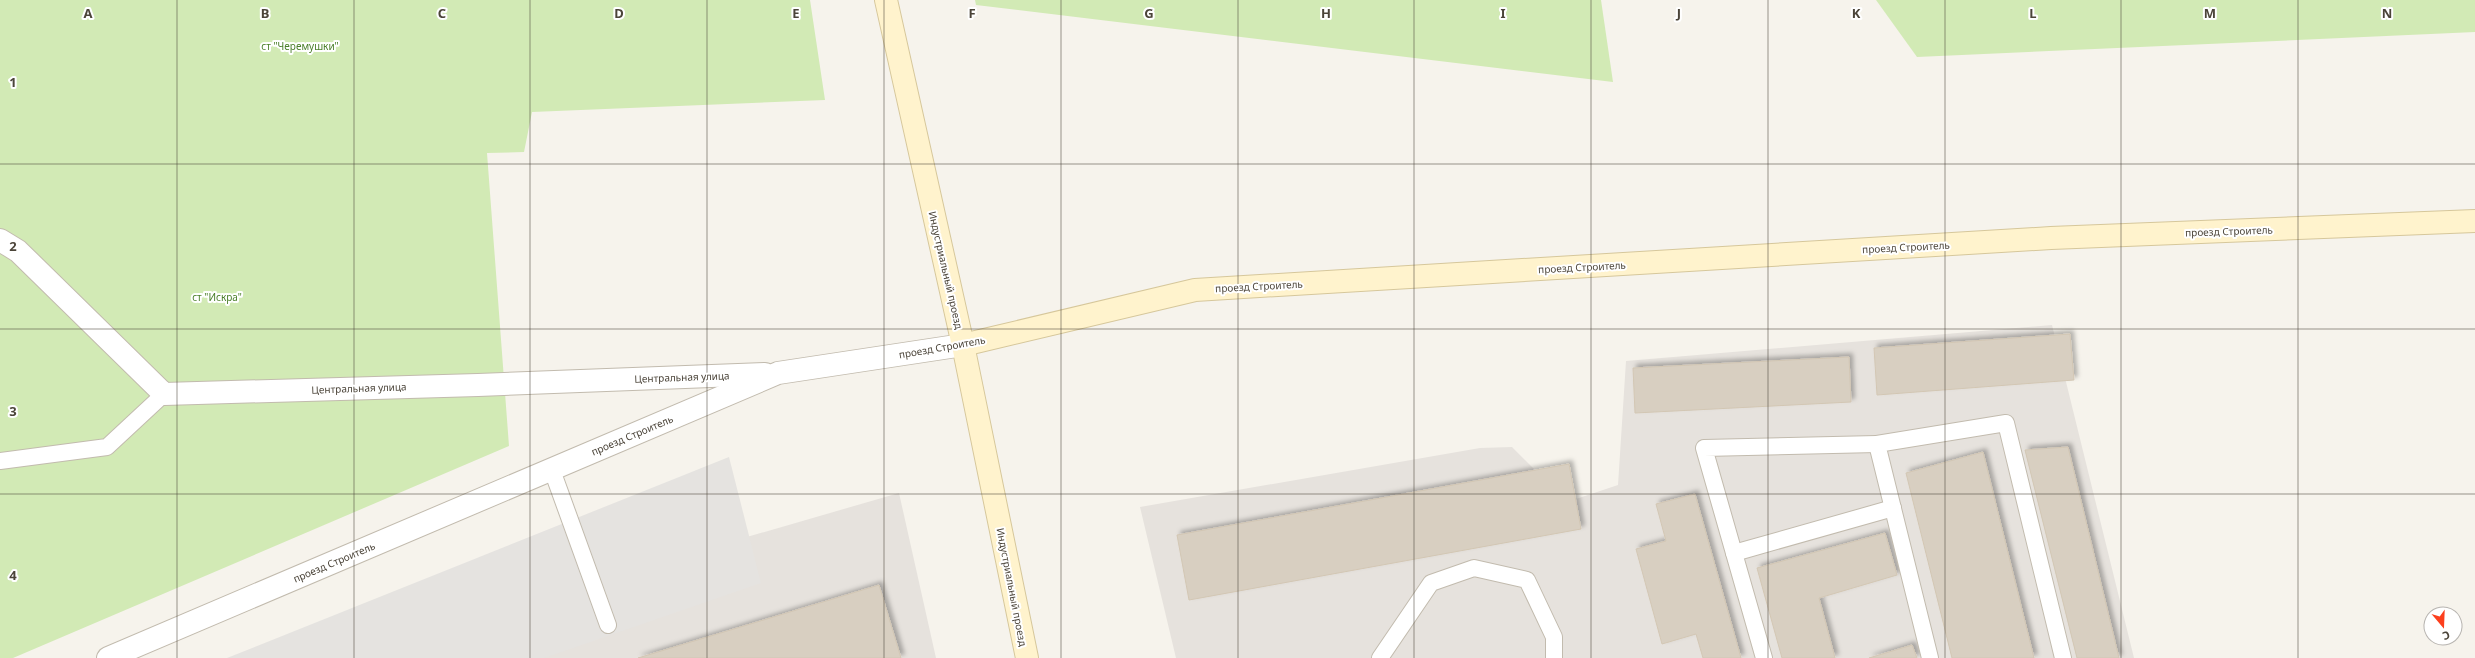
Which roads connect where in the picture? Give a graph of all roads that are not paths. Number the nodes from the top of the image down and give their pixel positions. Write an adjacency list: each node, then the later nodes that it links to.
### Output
1 (886, 0): 4 (street, Индустриальный проезд)
2 (2475, 221): 4 (street, проезд Строитель)
3 (0, 240): 6 (street)
4 (963, 345): 5 (street, проезд Строитель); 14 (street, Индустриальный проезд)
5 (778, 373): 6 (street, Центральная улица); 9 (street, проезд Строитель)
6 (164, 394): 8 (lane)
7 (1877, 444): 10 (lane); 11 (lane); 19 (lane)
8 (0, 461)
9 (552, 470): 12 (lane); 13 (street, проезд Строитель)
10 (1893, 508): 11 (lane); 18 (lane)
11 (1734, 553): 17 (lane)
12 (608, 625)
13 (108, 658)
14 (1027, 658)
15 (1380, 658): 16 (lane)
16 (1554, 658)
17 (1764, 658)
18 (1930, 658)
19 (2063, 658)

